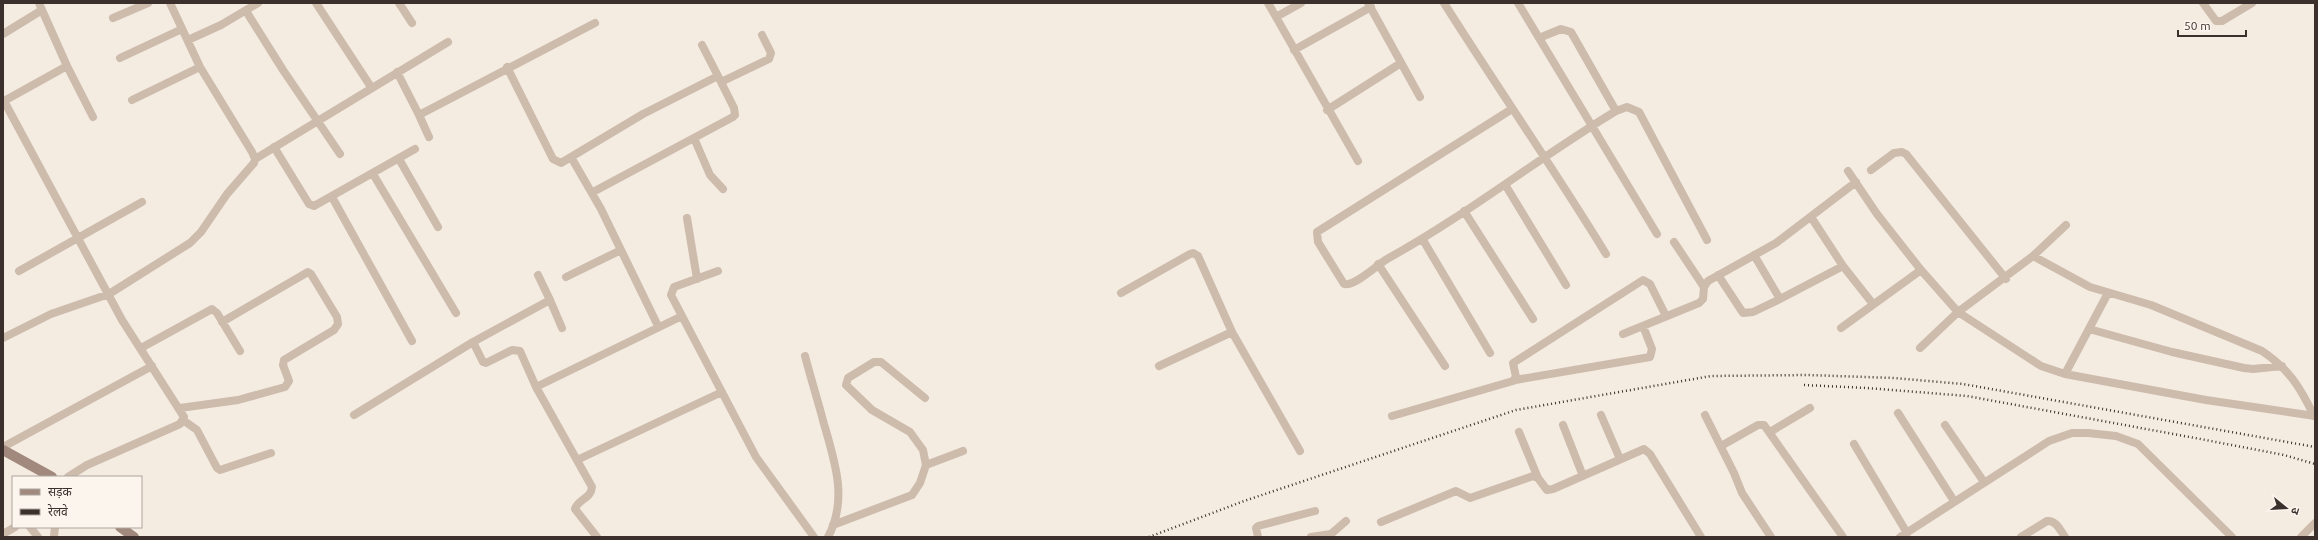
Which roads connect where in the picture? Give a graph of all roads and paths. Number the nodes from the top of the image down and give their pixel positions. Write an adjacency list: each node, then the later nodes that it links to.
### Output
1 (148, 3): 16 (street)
2 (170, 3): 19 (street)
3 (258, 3): 14 (street)
4 (316, 3): 34 (street)
5 (400, 3): 17 (street)
6 (1268, 3): 15 (street)
7 (1301, 3): 15 (street)
8 (1444, 3): 38 (street)
9 (1518, 3): 22 (street)
10 (2203, 3): 11 (street)
11 (2252, 3)
12 (1370, 5): 26 (street); 28 (street)
13 (40, 7): 20 (street); 29 (street)
14 (246, 11): 23 (street); 43 (street)
15 (1276, 17): 26 (street)
16 (113, 18)
17 (412, 23)
18 (595, 23): 31 (street)
19 (182, 29): 23 (street); 27 (street)
20 (3, 34)
21 (762, 35): 33 (street)
22 (1538, 38): 40 (street); 44 (street)
23 (188, 40): 30 (street)
24 (448, 42): 32 (street)
25 (702, 45): 33 (street)
26 (1294, 50): 39 (street)
27 (120, 58)
28 (1401, 63): 35 (street); 39 (street)
29 (67, 66): 37 (street); 42 (street)
30 (200, 67): 36 (street); 52 (street)
31 (507, 67): 41 (street); 50 (street)
32 (397, 72): 34 (street); 41 (street)
33 (720, 79): 46 (street); 50 (street)
34 (371, 87): 43 (street)
35 (1420, 97)
36 (132, 100)
37 (3, 101): 70 (street)
38 (1512, 108): 51 (street); 78 (street)
39 (1327, 110): 54 (street)
40 (1616, 111): 44 (street); 72 (street)
41 (418, 115): 45 (street)
42 (93, 117)
43 (316, 120): 47 (street); 49 (street)
44 (1592, 125): 51 (street); 69 (street)
45 (429, 137)
46 (694, 138): 60 (street); 61 (street)
47 (274, 147): 52 (street); 62 (street)
48 (415, 149): 53 (street)
49 (340, 154)
50 (570, 157): 61 (street)
51 (1546, 157): 59 (street); 75 (street)
52 (255, 159): 92 (street)
53 (399, 159): 57 (street); 68 (street)
54 (1358, 162)
55 (1871, 170): 86 (street)
56 (1848, 171): 58 (street)
57 (373, 174): 62 (street); 97 (street)
58 (1856, 182): 65 (street); 80 (street)
59 (1506, 186): 64 (street); 88 (street)
60 (723, 188)
61 (593, 192): 74 (street)
62 (332, 197): 110 (street)
63 (142, 202): 70 (street)
64 (1464, 211): 71 (street); 100 (street)
65 (1811, 217): 76 (street); 79 (street)
66 (687, 218): 87 (street)
67 (2066, 225): 77 (street)
68 (438, 227)
69 (1657, 234)
70 (79, 237): 81 (street); 92 (street)
71 (1423, 240): 78 (street); 115 (street)
72 (1708, 240)
73 (1674, 242): 89 (street)
74 (621, 250): 85 (street); 102 (street)
75 (1606, 254)
76 (1754, 255): 84 (street); 93 (street)
77 (2033, 256): 86 (street); 91 (street)
78 (1378, 264): 119 (street)
79 (1843, 266): 93 (street); 95 (street)
80 (1921, 270): 95 (street); 96 (street)
81 (19, 271)
82 (718, 271): 87 (street)
83 (538, 275): 94 (street)
84 (1718, 275): 89 (street); 93 (street)
85 (566, 278)
86 (2006, 278): 96 (street)
87 (697, 279): 98 (street)
88 (1566, 285)
89 (1704, 287): 99 (street)
90 (1121, 293): 107 (street)
91 (2108, 293): 106 (street); 120 (street)
92 (108, 294): 109 (street); 112 (street)
93 (1780, 299)
94 (550, 300): 104 (street); 111 (street)
95 (1873, 304): 105 (street)
96 (1958, 312): 113 (street); 121 (street)
97 (456, 313)
98 (682, 316): 102 (street); 124 (street)
99 (1666, 316): 103 (street); 122 (street)
100 (1533, 319)
101 (222, 322): 112 (street); 114 (street); 126 (street)
102 (658, 326): 123 (street)
103 (1643, 326): 108 (street); 122 (street)
104 (562, 328)
105 (1841, 328)
106 (2089, 329): 120 (street); 121 (street)
107 (1232, 332): 118 (street); 144 (street)
108 (1623, 334)
109 (3, 338)
110 (412, 341)
111 (473, 342): 123 (street); 129 (street)
112 (142, 348): 117 (street)
113 (1920, 348)
114 (240, 351)
115 (1490, 353)
116 (805, 356): 159 (street)
117 (152, 366): 126 (street); 140 (street)
118 (1159, 366)
119 (1445, 366)
120 (2282, 366): 133 (street)
121 (2065, 374): 133 (street)
122 (1515, 380): 132 (street)
123 (536, 387): 147 (street)
124 (722, 392): 147 (street); 168 (street)
125 (925, 398): 148 (street)
126 (180, 408): 134 (street)
127 (1810, 408): 138 (street)
128 (1898, 413): 154 (street)
129 (354, 415)
130 (1602, 415): 146 (street)
131 (1705, 415): 141 (street)
132 (1392, 416)
133 (2314, 416)
134 (183, 420): 145 (street); 150 (street)
135 (1945, 424): 153 (street)
136 (1563, 425): 151 (street)
137 (1519, 432): 152 (street)
138 (1770, 432): 141 (street); 174 (street)
139 (1854, 444): 164 (street)
140 (3, 446)
141 (1721, 446): 173 (street)
142 (3, 450): 149 (main road)
143 (963, 451): 148 (street)
144 (1300, 451)
145 (271, 453)
146 (1620, 458): 151 (street); 172 (street)
147 (577, 460): 165 (street)
148 (926, 465): 159 (street)
149 (50, 476)
150 (69, 476)
151 (1582, 476): 152 (street)
152 (1538, 478): 157 (street)
153 (1984, 482): 154 (street); 177 (street)
154 (1954, 501): 164 (street)
155 (1315, 511): 170 (street)
156 (1346, 522): 171 (street)
157 (1381, 522)
158 (2315, 523): 178 (street)
159 (833, 525): 169 (street)
160 (13, 528): 163 (street)
161 (31, 528): 166 (street)
162 (121, 528): 167 (main road)
163 (3, 534)
164 (1904, 535)
165 (594, 536)
166 (38, 537)
167 (134, 537)
168 (814, 537)
169 (828, 537)
170 (1258, 537)
171 (1311, 537)
172 (1701, 537)
173 (1771, 537)
174 (1843, 537)
175 (2021, 537): 176 (street)
176 (2065, 537)
177 (2232, 537)
178 (2301, 537)

